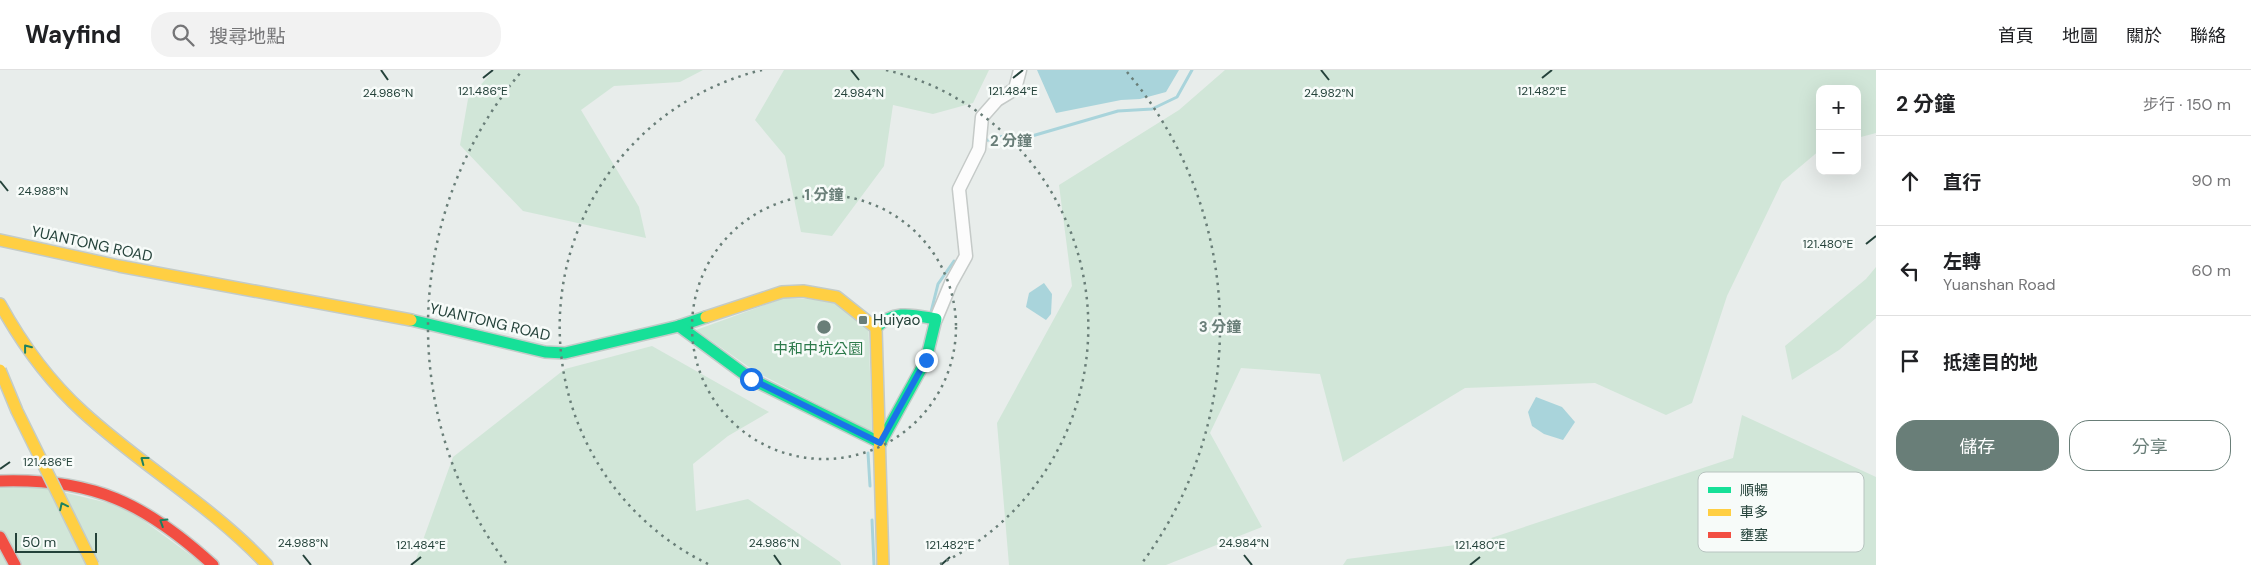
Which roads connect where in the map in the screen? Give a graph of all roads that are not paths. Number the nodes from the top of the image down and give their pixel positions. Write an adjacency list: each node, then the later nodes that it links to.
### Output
1 (1020, 70): 4 (street)
2 (0, 240): 5 (main road, YUANTONG ROAD)
3 (0, 304): 14 (main road, one-way to 3)
4 (931, 318): 6 (main road); 8 (main road)
5 (679, 326): 6 (main road, YUANTONG ROAD); 8 (main road)
6 (876, 328): 8 (main road)
7 (0, 370): 12 (main road, one-way to 7, bridge)
8 (880, 443): 15 (main road)
9 (0, 481): 13 (main road, one-way to 9)
10 (0, 537): 11 (main road)
11 (15, 565)
12 (93, 565)
13 (213, 565)
14 (267, 565)
15 (883, 565)

